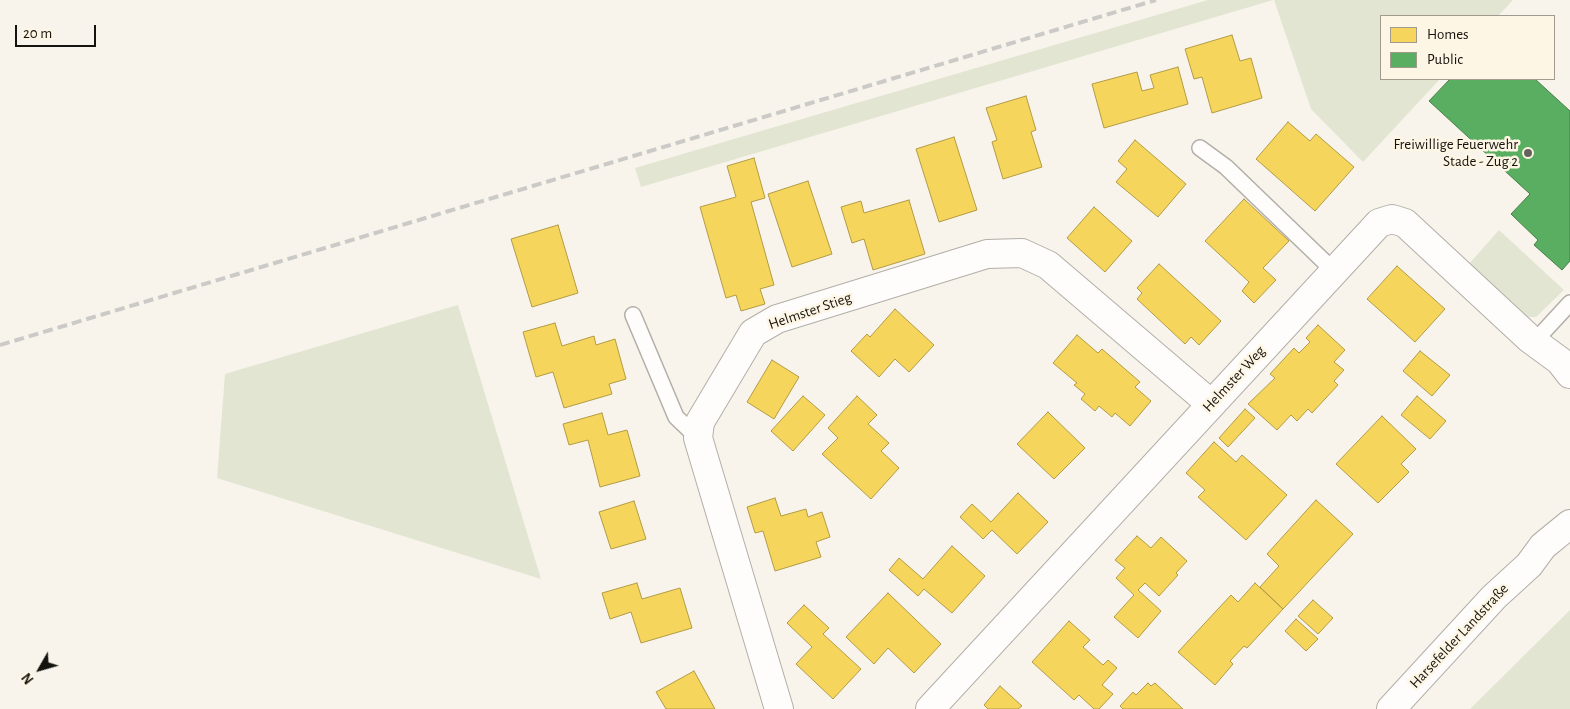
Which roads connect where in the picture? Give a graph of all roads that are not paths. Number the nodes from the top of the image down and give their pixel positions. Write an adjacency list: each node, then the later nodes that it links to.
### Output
1 (1200, 148): 2 (lane)
2 (1334, 270): 5 (street, Helmster Weg); 7 (street, Helmster Weg)
3 (1570, 303): 5 (lane)
4 (633, 315): 8 (lane)
5 (1534, 342): 6 (street, Helmster Weg)
6 (1567, 366)
7 (1211, 404): 8 (street, Helmster Stieg); 13 (street, Helmster Weg)
8 (698, 438): 12 (street)
9 (1570, 524): 11 (street, Harsefelder Landstraße)
10 (1570, 544): 11 (street, Harsefelder Landstraße)
11 (1528, 565): 14 (street, Harsefelder Landstraße)
12 (779, 709)
13 (930, 709)
14 (1390, 709)

